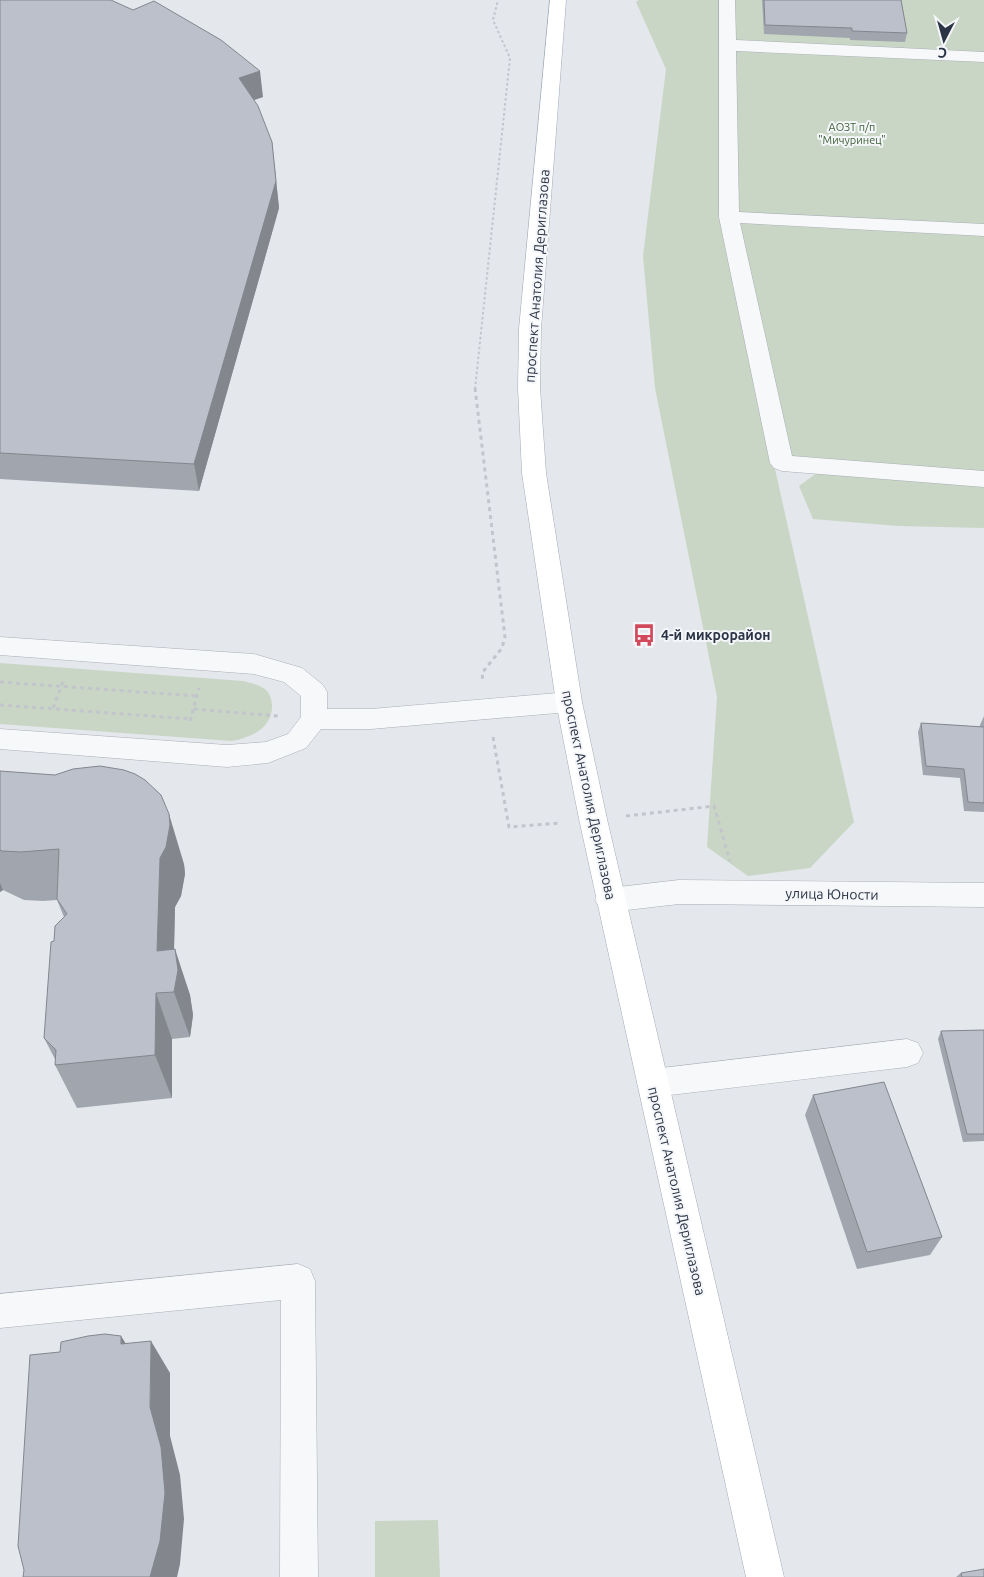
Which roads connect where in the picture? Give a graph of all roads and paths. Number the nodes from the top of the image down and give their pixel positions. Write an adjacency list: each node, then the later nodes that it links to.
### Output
1 (558, 0): 14 (main road, проспект Анатолия Дериглазова)
2 (727, 0): 3 (street)
3 (729, 45): 4 (street); 5 (street)
4 (984, 57)
5 (729, 217): 6 (street); 7 (street)
6 (984, 230)
7 (984, 479)
8 (0, 646): 9 (street)
9 (73, 651): 10 (street); 12 (path)
10 (207, 660): 13 (path); 19 (street)
11 (0, 682): 12 (path)
12 (61, 686): 13 (path); 16 (path)
13 (197, 696): 17 (path)
14 (569, 702): 19 (street); 24 (main road, проспект Анатолия Дериглазова)
15 (0, 705): 16 (path)
16 (53, 709): 18 (path); 21 (path)
17 (194, 709): 18 (path); 19 (path)
18 (191, 719): 22 (path)
19 (314, 719): 22 (street)
20 (0, 739): 21 (street)
21 (41, 742): 22 (street)
22 (181, 753)
23 (984, 895): 24 (street, улица Юности)
24 (610, 900): 26 (main road, проспект Анатолия Дериглазова)
25 (907, 1053): 26 (street)
26 (653, 1083): 29 (main road, проспект Анатолия Дериглазова)
27 (0, 1310): 28 (street)
28 (299, 1577)
29 (765, 1577)

